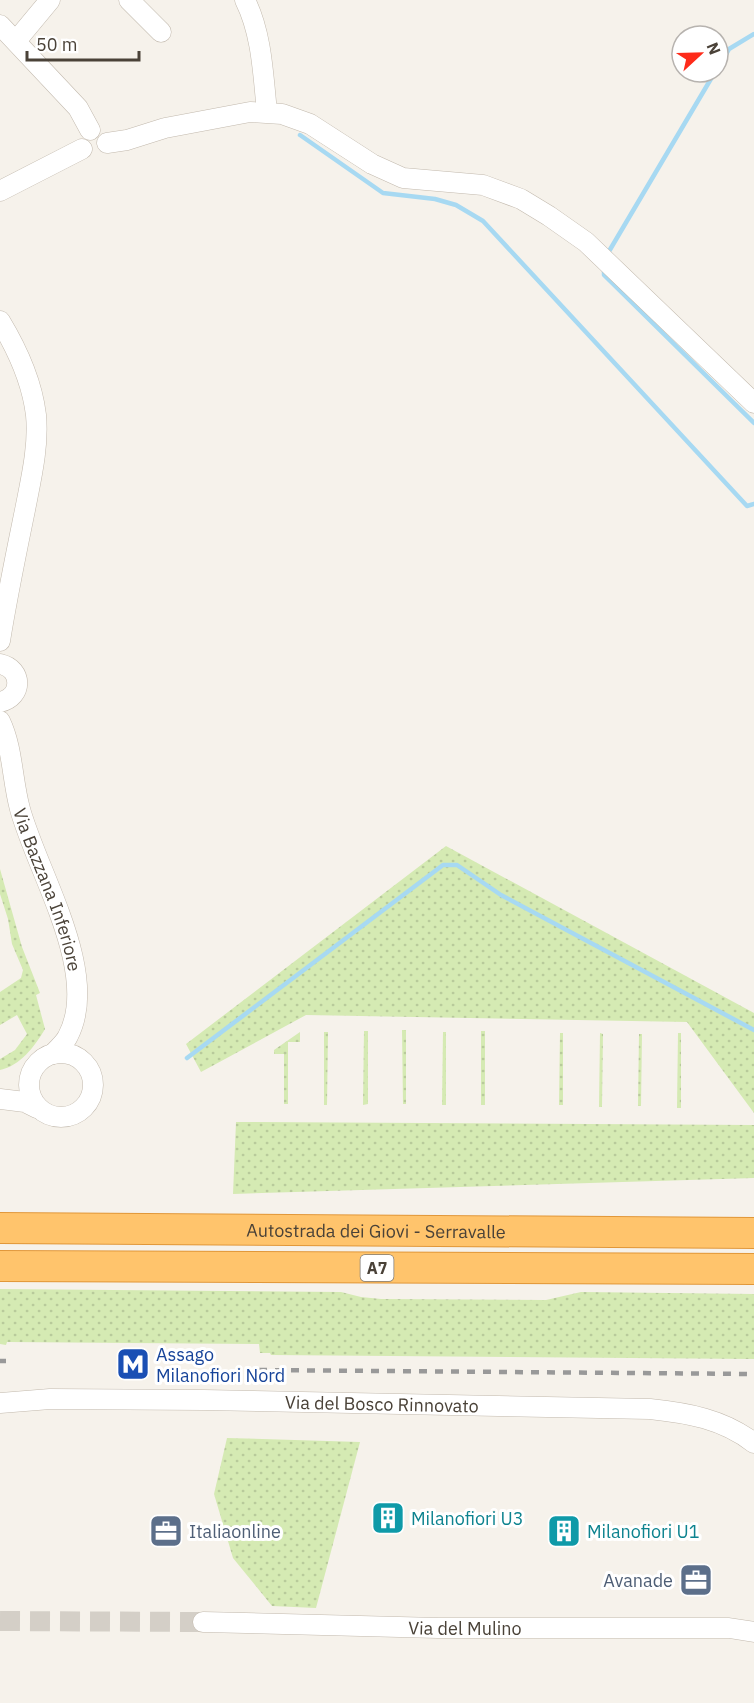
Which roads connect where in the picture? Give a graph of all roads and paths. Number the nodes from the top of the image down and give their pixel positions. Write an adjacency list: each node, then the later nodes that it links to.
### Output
1 (50, 0): 6 (street)
2 (129, 0): 5 (street)
3 (245, 0): 7 (street)
4 (0, 26): 6 (street)
5 (161, 32)
6 (16, 41): 8 (street)
7 (267, 112): 9 (street); 13 (street)
8 (90, 130): 9 (street); 10 (street)
9 (107, 143): 10 (street)
10 (82, 149): 11 (street)
11 (0, 191)
12 (0, 321): 14 (street)
13 (754, 403)
14 (0, 641)
15 (0, 664): 16 (street)
16 (0, 702)
17 (0, 720): 18 (street, Via Bazzana Inferiore)
18 (53, 1054): 19 (street); 22 (street)
19 (31, 1073): 20 (street); 22 (street)
20 (0, 1090)
21 (0, 1099): 22 (street)
22 (38, 1108)
23 (0, 1228): 24 (highway, Autostrada dei Giovi - Serravalle / A7)
24 (754, 1233)
25 (0, 1266): 26 (highway, Autostrada dei Giovi - Serravalle / A7)
26 (754, 1269)
27 (1, 1403): 28 (street, Via del Bosco Rinnovato)
28 (754, 1443)
29 (754, 1621): 31 (street, Via del Mulino)
30 (203, 1622): 31 (street, Via del Mulino)
31 (729, 1628): 32 (street, Via del Mulino)
32 (754, 1632)

